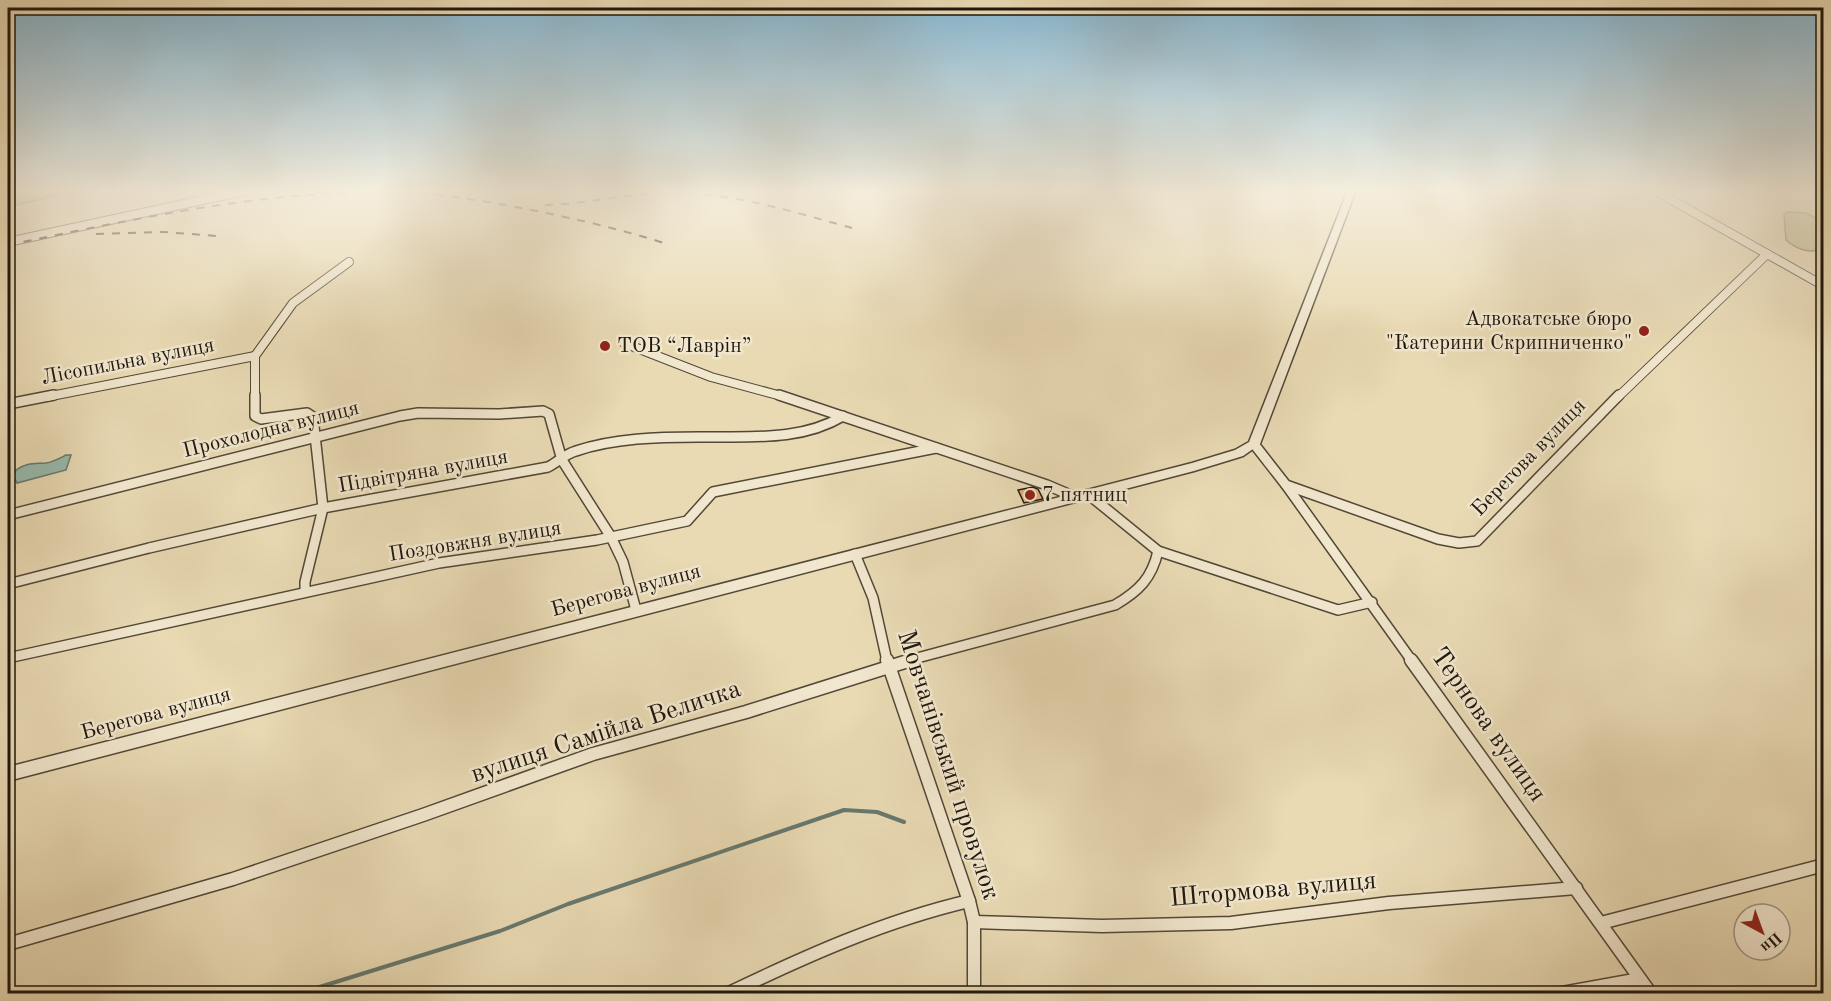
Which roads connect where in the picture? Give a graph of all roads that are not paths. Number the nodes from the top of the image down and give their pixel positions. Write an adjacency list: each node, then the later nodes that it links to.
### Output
1 (33, 237): 4 (street)
2 (1334, 237): 13 (street)
3 (1736, 237): 5 (street)
4 (8, 242)
5 (1767, 254): 7 (street); 16 (street, Берегова вулиця)
6 (350, 262): 9 (street)
7 (1824, 286)
8 (624, 343): 11 (street)
9 (255, 356): 10 (street, Лісопильна вулиця); 12 (street)
10 (8, 404)
11 (843, 416): 14 (street); 15 (street, Підвітряна вулиця)
12 (317, 437): 15 (street, Прохолодна вулиця); 18 (street); 19 (street, Прохолодна вулиця)
13 (1254, 444): 16 (street); 17 (street, Берегова вулиця)
14 (936, 448): 17 (street); 20 (street, Поздовжня вулиця)
15 (562, 460): 18 (street, Підвітряна вулиця); 20 (street)
16 (1286, 485): 25 (street, Тернова вулиця)
17 (1081, 495): 21 (street); 22 (street, Берегова вулиця)
18 (323, 508): 23 (street, Підвітряна вулиця); 24 (street)
19 (8, 515)
20 (611, 537): 24 (street, Поздовжня вулиця); 26 (street)
21 (1158, 551): 25 (street); 28 (street, вулиця Самійла Величка)
22 (855, 554): 26 (street, Берегова вулиця); 28 (street, Мовчанівський провулок)
23 (8, 584)
24 (305, 591): 27 (street, Поздовжня вулиця)
25 (1372, 602): 31 (street, Тернова вулиця)
26 (636, 610): 29 (street, Берегова вулиця)
27 (8, 658)
28 (888, 666): 32 (street, Мовчанівський провулок); 35 (street, вулиця Самійла Величка)
29 (8, 774)
30 (1824, 865): 34 (street)
31 (1576, 888): 33 (street, Штормова вулиця); 34 (street, Тернова вулиця)
32 (969, 901): 33 (street, Мовчанівський провулок); 37 (street)
33 (974, 922): 38 (street, Мовчанівський провулок)
34 (1601, 923): 36 (street, Тернова вулиця)
35 (8, 944)
36 (1640, 979): 39 (street); 40 (street, Тернова вулиця)
37 (727, 993)
38 (974, 993)
39 (1557, 993)
40 (1651, 993)

